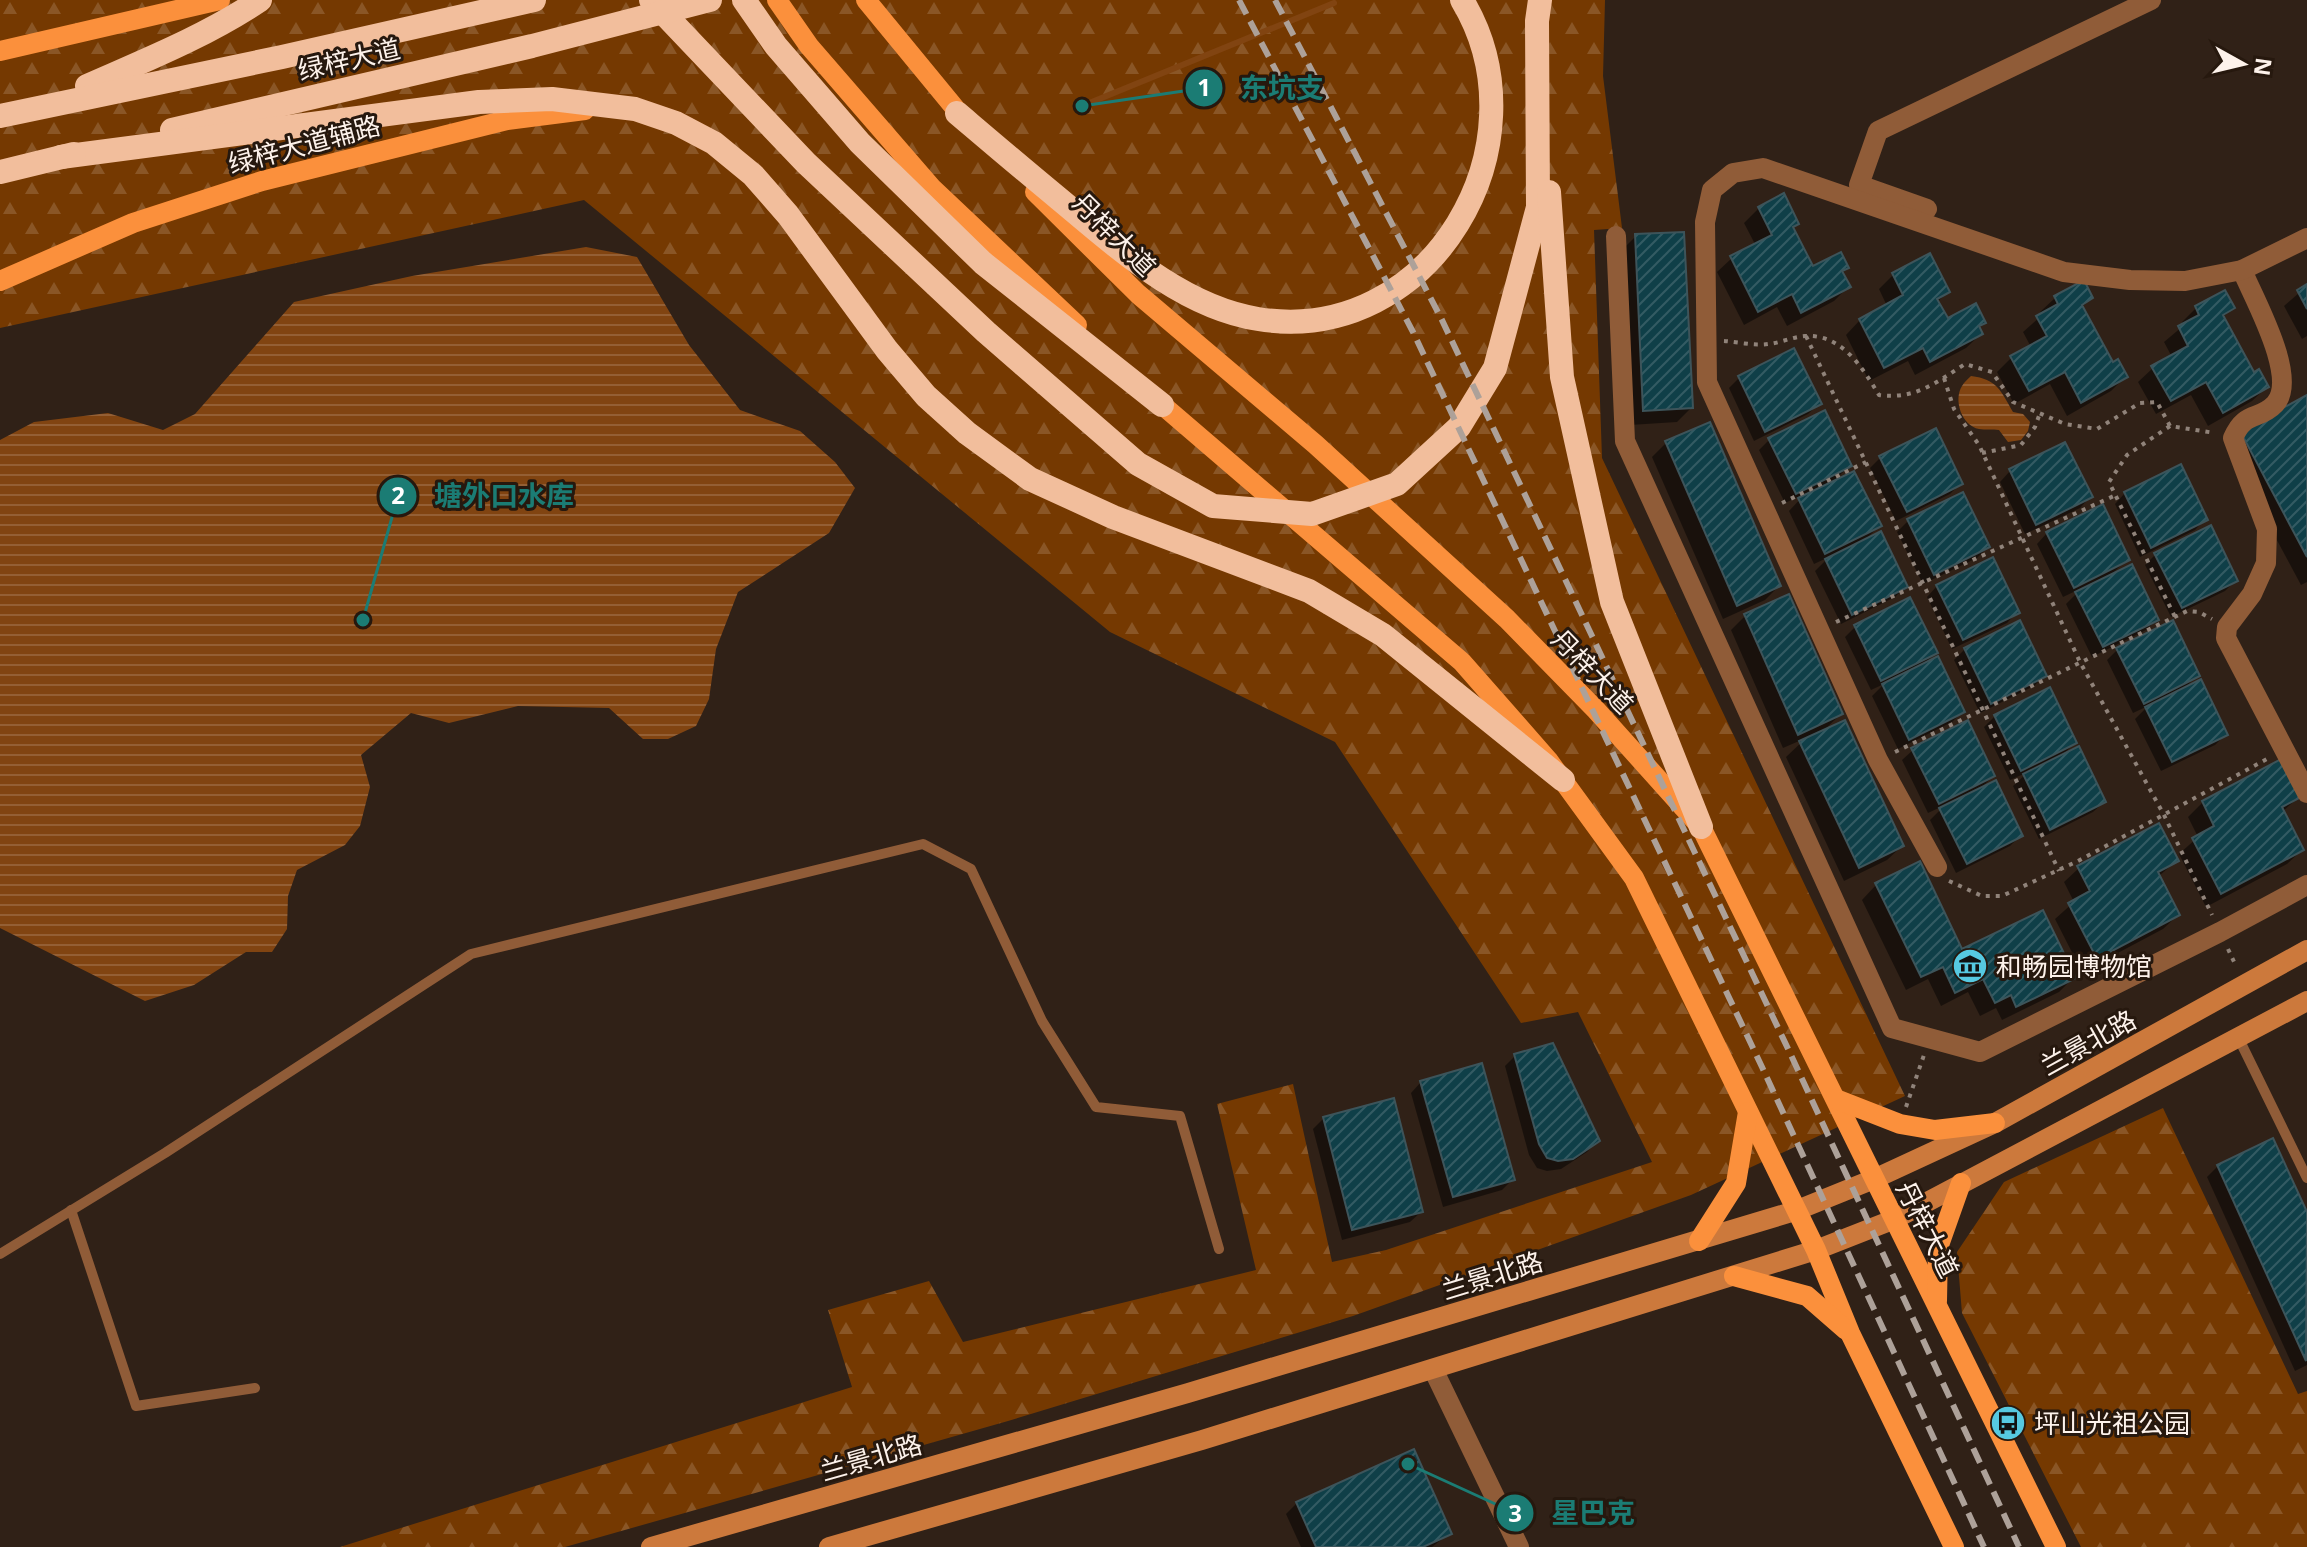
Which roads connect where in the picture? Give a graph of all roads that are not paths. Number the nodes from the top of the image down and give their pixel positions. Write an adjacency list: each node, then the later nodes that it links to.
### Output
1 (220, 0): 12 (main road)
2 (260, 0): 13 (highway)
3 (651, 0): 11 (highway)
4 (710, 0): 17 (highway, 绿梓大道)
5 (744, 0): 24 (highway)
6 (777, 0): 24 (main road)
7 (866, 0): 15 (main road, 丹梓大道)
8 (1462, 0): 15 (highway)
9 (2151, 0): 19 (street)
10 (529, 1): 13 (highway, 绿梓大道)
11 (1538, 11): 27 (highway)
12 (0, 51)
13 (46, 104): 16 (highway, 绿梓大道)
14 (635, 109): 17 (highway); 23 (main road, 绿梓大道辅路); 25 (highway)
15 (957, 113): 27 (main road, 丹梓大道)
16 (0, 116)
17 (61, 157): 18 (highway, 绿梓大道)
18 (0, 172)
19 (2307, 224)
20 (1616, 236): 29 (street)
21 (2307, 238): 22 (street)
22 (2242, 270): 26 (street); 28 (street)
23 (0, 281)
24 (1162, 405): 25 (main road)
25 (1563, 780): 35 (main road)
26 (2307, 793)
27 (1701, 827): 33 (main road, 丹梓大道)
28 (1937, 867)
29 (2307, 885)
30 (2307, 950): 34 (main road, 兰景北路)
31 (2307, 1001): 32 (main road)
32 (2238, 1037): 37 (main road); 38 (lane)
33 (1836, 1099): 36 (main road); 39 (main road, 丹梓大道)
34 (2022, 1108): 36 (main road, 兰景北路); 37 (main road)
35 (1748, 1112): 42 (main road); 44 (main road)
36 (1995, 1123): 39 (main road, 兰景北路)
37 (2040, 1141): 40 (main road)
38 (2307, 1178)
39 (1874, 1179): 42 (main road, 兰景北路); 43 (main road, 丹梓大道)
40 (1961, 1183): 43 (main road); 49 (main road)
41 (71, 1210): 45 (lane); 47 (lane); 52 (lane)
42 (1795, 1211): 44 (main road, 兰景北路); 46 (main road)
43 (1895, 1219): 46 (main road); 49 (main road, 丹梓大道)
44 (1699, 1241): 54 (main road, 兰景北路)
45 (1219, 1249)
46 (1816, 1250): 48 (main road); 50 (main road)
47 (0, 1254)
48 (1734, 1276): 50 (main road); 51 (main road)
49 (1937, 1305): 57 (main road, 丹梓大道)
50 (1850, 1333): 56 (main road)
51 (1433, 1369): 53 (main road); 55 (street)
52 (255, 1388)
53 (836, 1546)
54 (651, 1547)
55 (1519, 1547)
56 (1954, 1547)
57 (2056, 1547)

